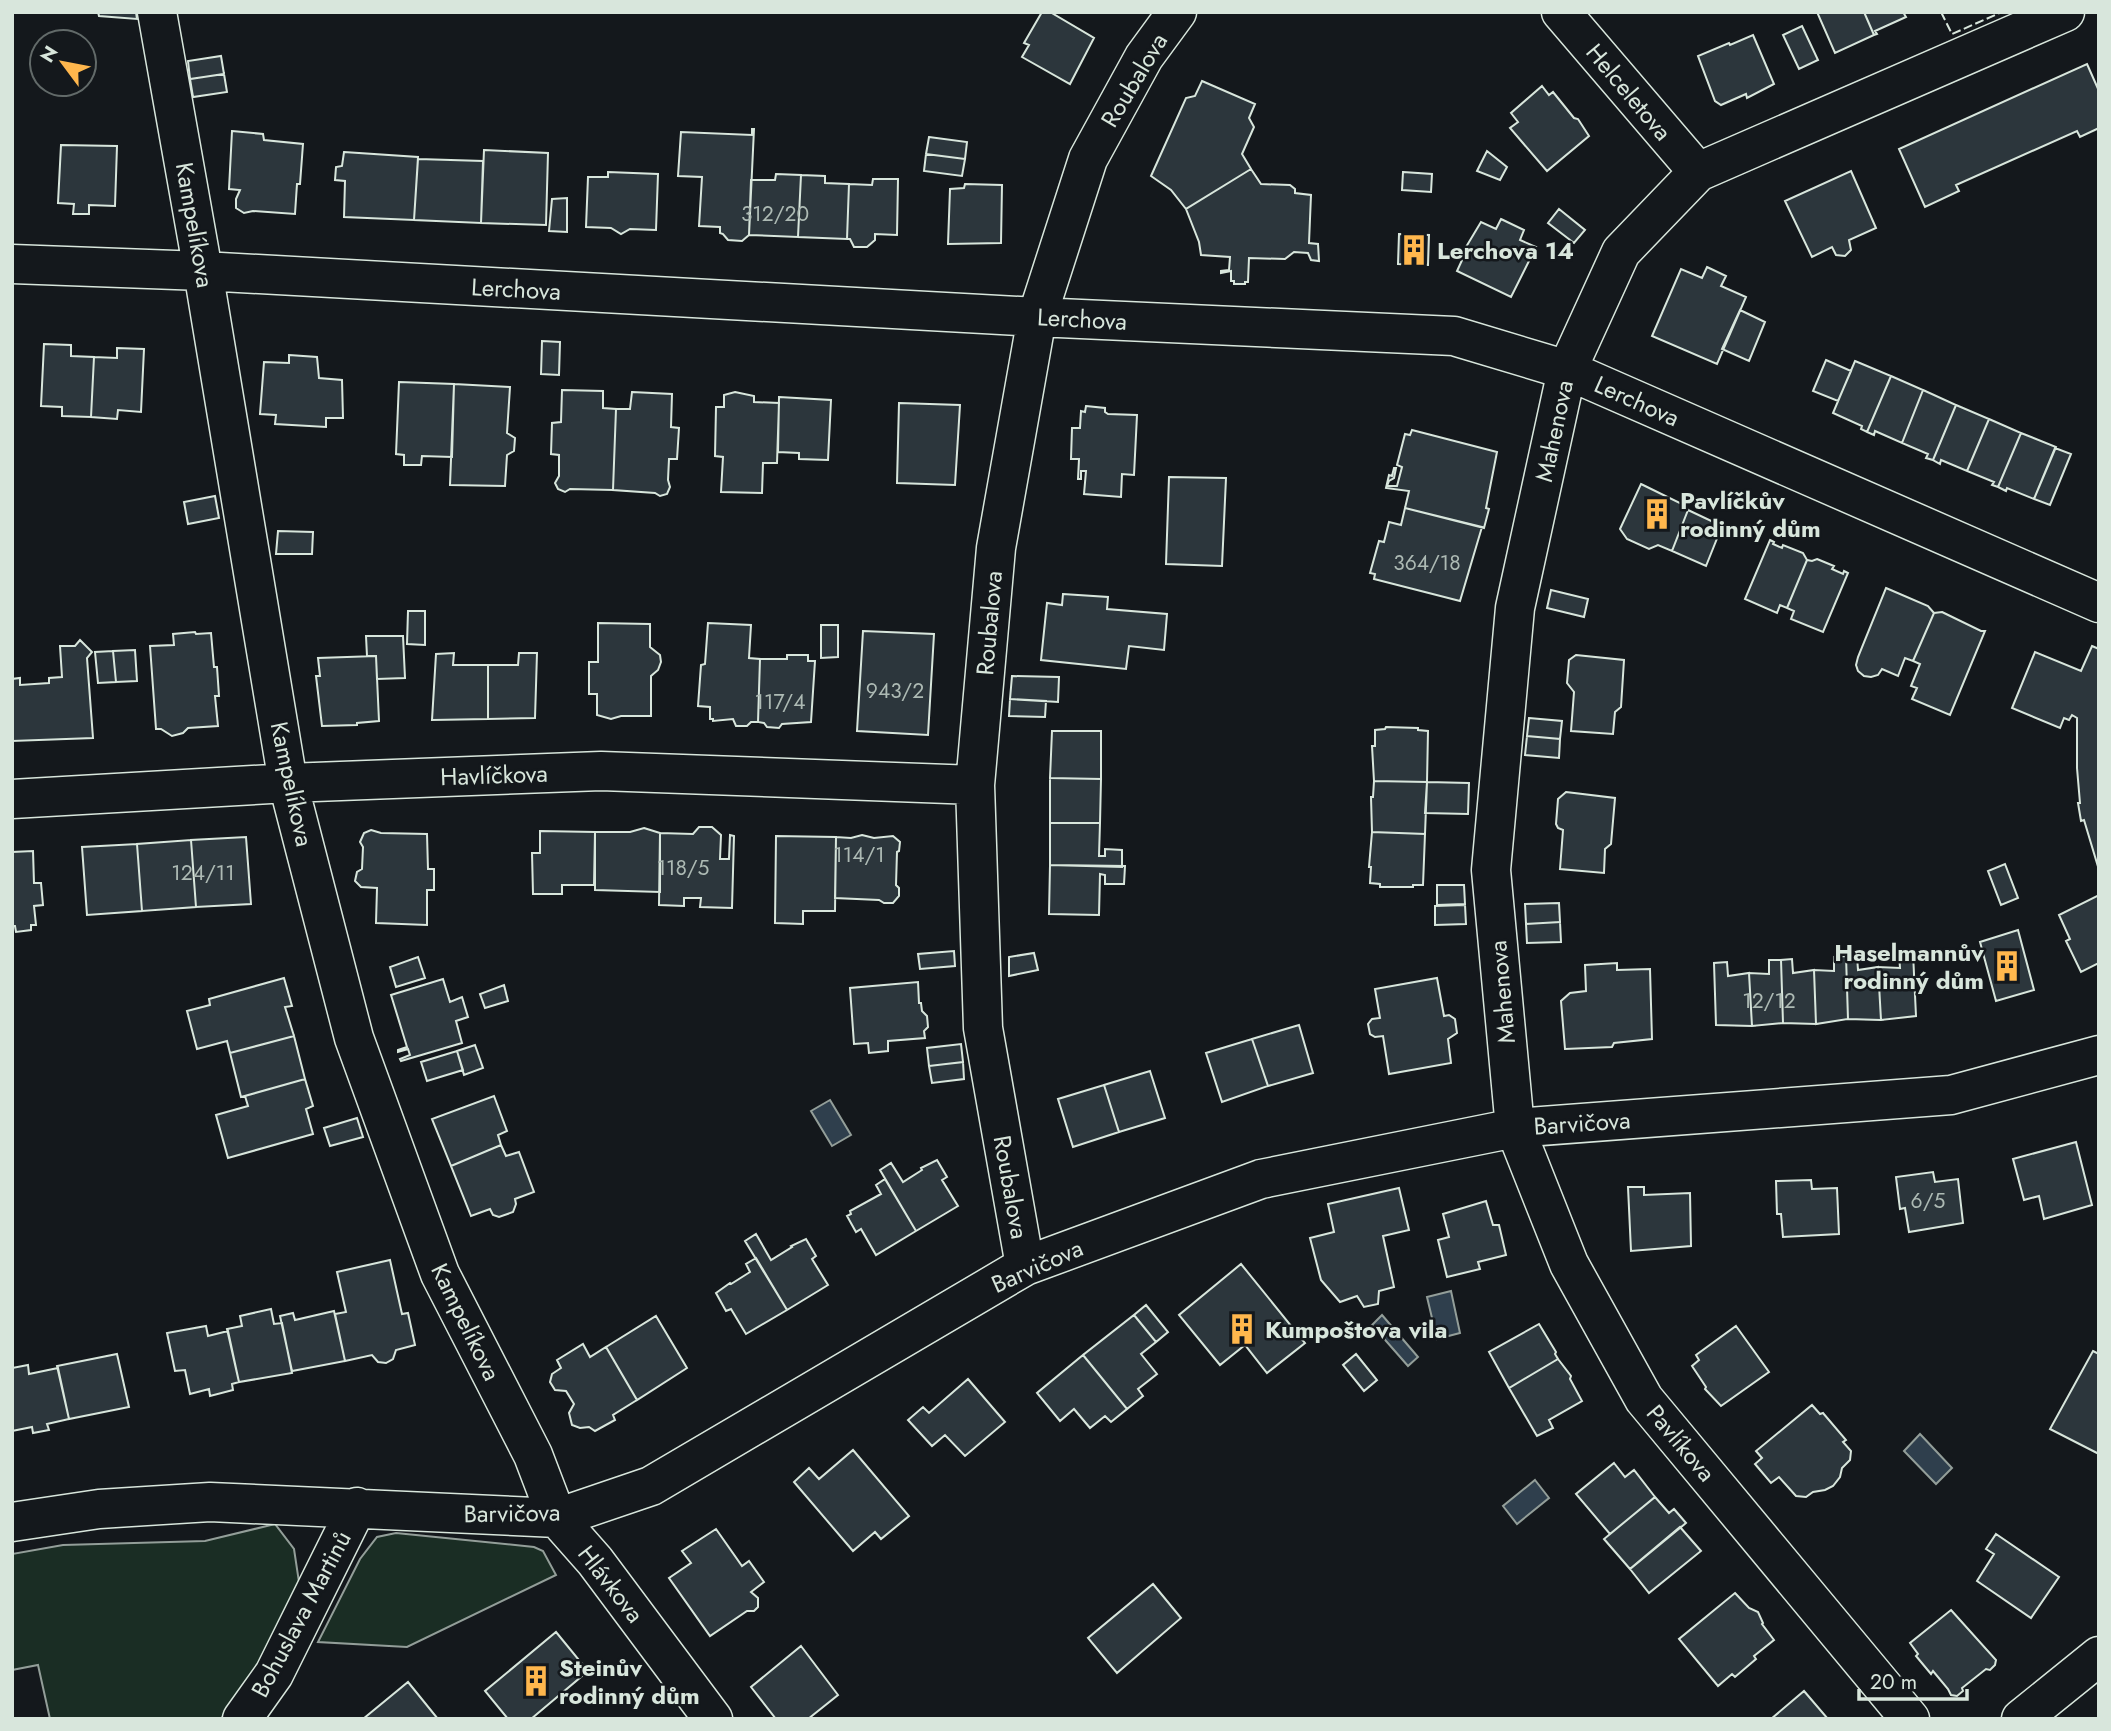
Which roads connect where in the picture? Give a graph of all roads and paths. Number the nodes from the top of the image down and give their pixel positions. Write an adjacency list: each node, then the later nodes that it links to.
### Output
1 (157, 12): 7 (street, Kampelíkova)
2 (1177, 12): 8 (street, Roubalova)
3 (1561, 12): 5 (street, Helceletova)
4 (2065, 12): 5 (street, Mahenova)
5 (1698, 172): 9 (street, Mahenova)
6 (12, 264): 7 (street, Lerchova)
7 (203, 271): 8 (street, Lerchova); 11 (street, Kampelíkova)
8 (1037, 317): 9 (street, Lerchova); 12 (street, Roubalova)
9 (1567, 370): 10 (street, Lerchova); 15 (street, Mahenova)
10 (2099, 603)
11 (288, 783): 12 (street, Havlíčkova); 13 (street, Havlíčkova); 18 (street, Kampelíkova)
12 (975, 785): 16 (street, Roubalova)
13 (12, 799)
14 (2099, 1055): 15 (street, Barvičova)
15 (1515, 1128): 16 (street, Barvičova); 23 (street, Pavlíkova)
16 (1025, 1266): 18 (street, Barvičova)
17 (357, 1507): 18 (street, Barvičova); 19 (street, Barvičova); 21 (street, Bohuslava Martinů)
18 (557, 1518): 22 (street, Hlávkova)
19 (12, 1522)
20 (2099, 1656): 24 (street)
21 (242, 1719)
22 (713, 1719)
23 (1910, 1719)
24 (2021, 1719)

